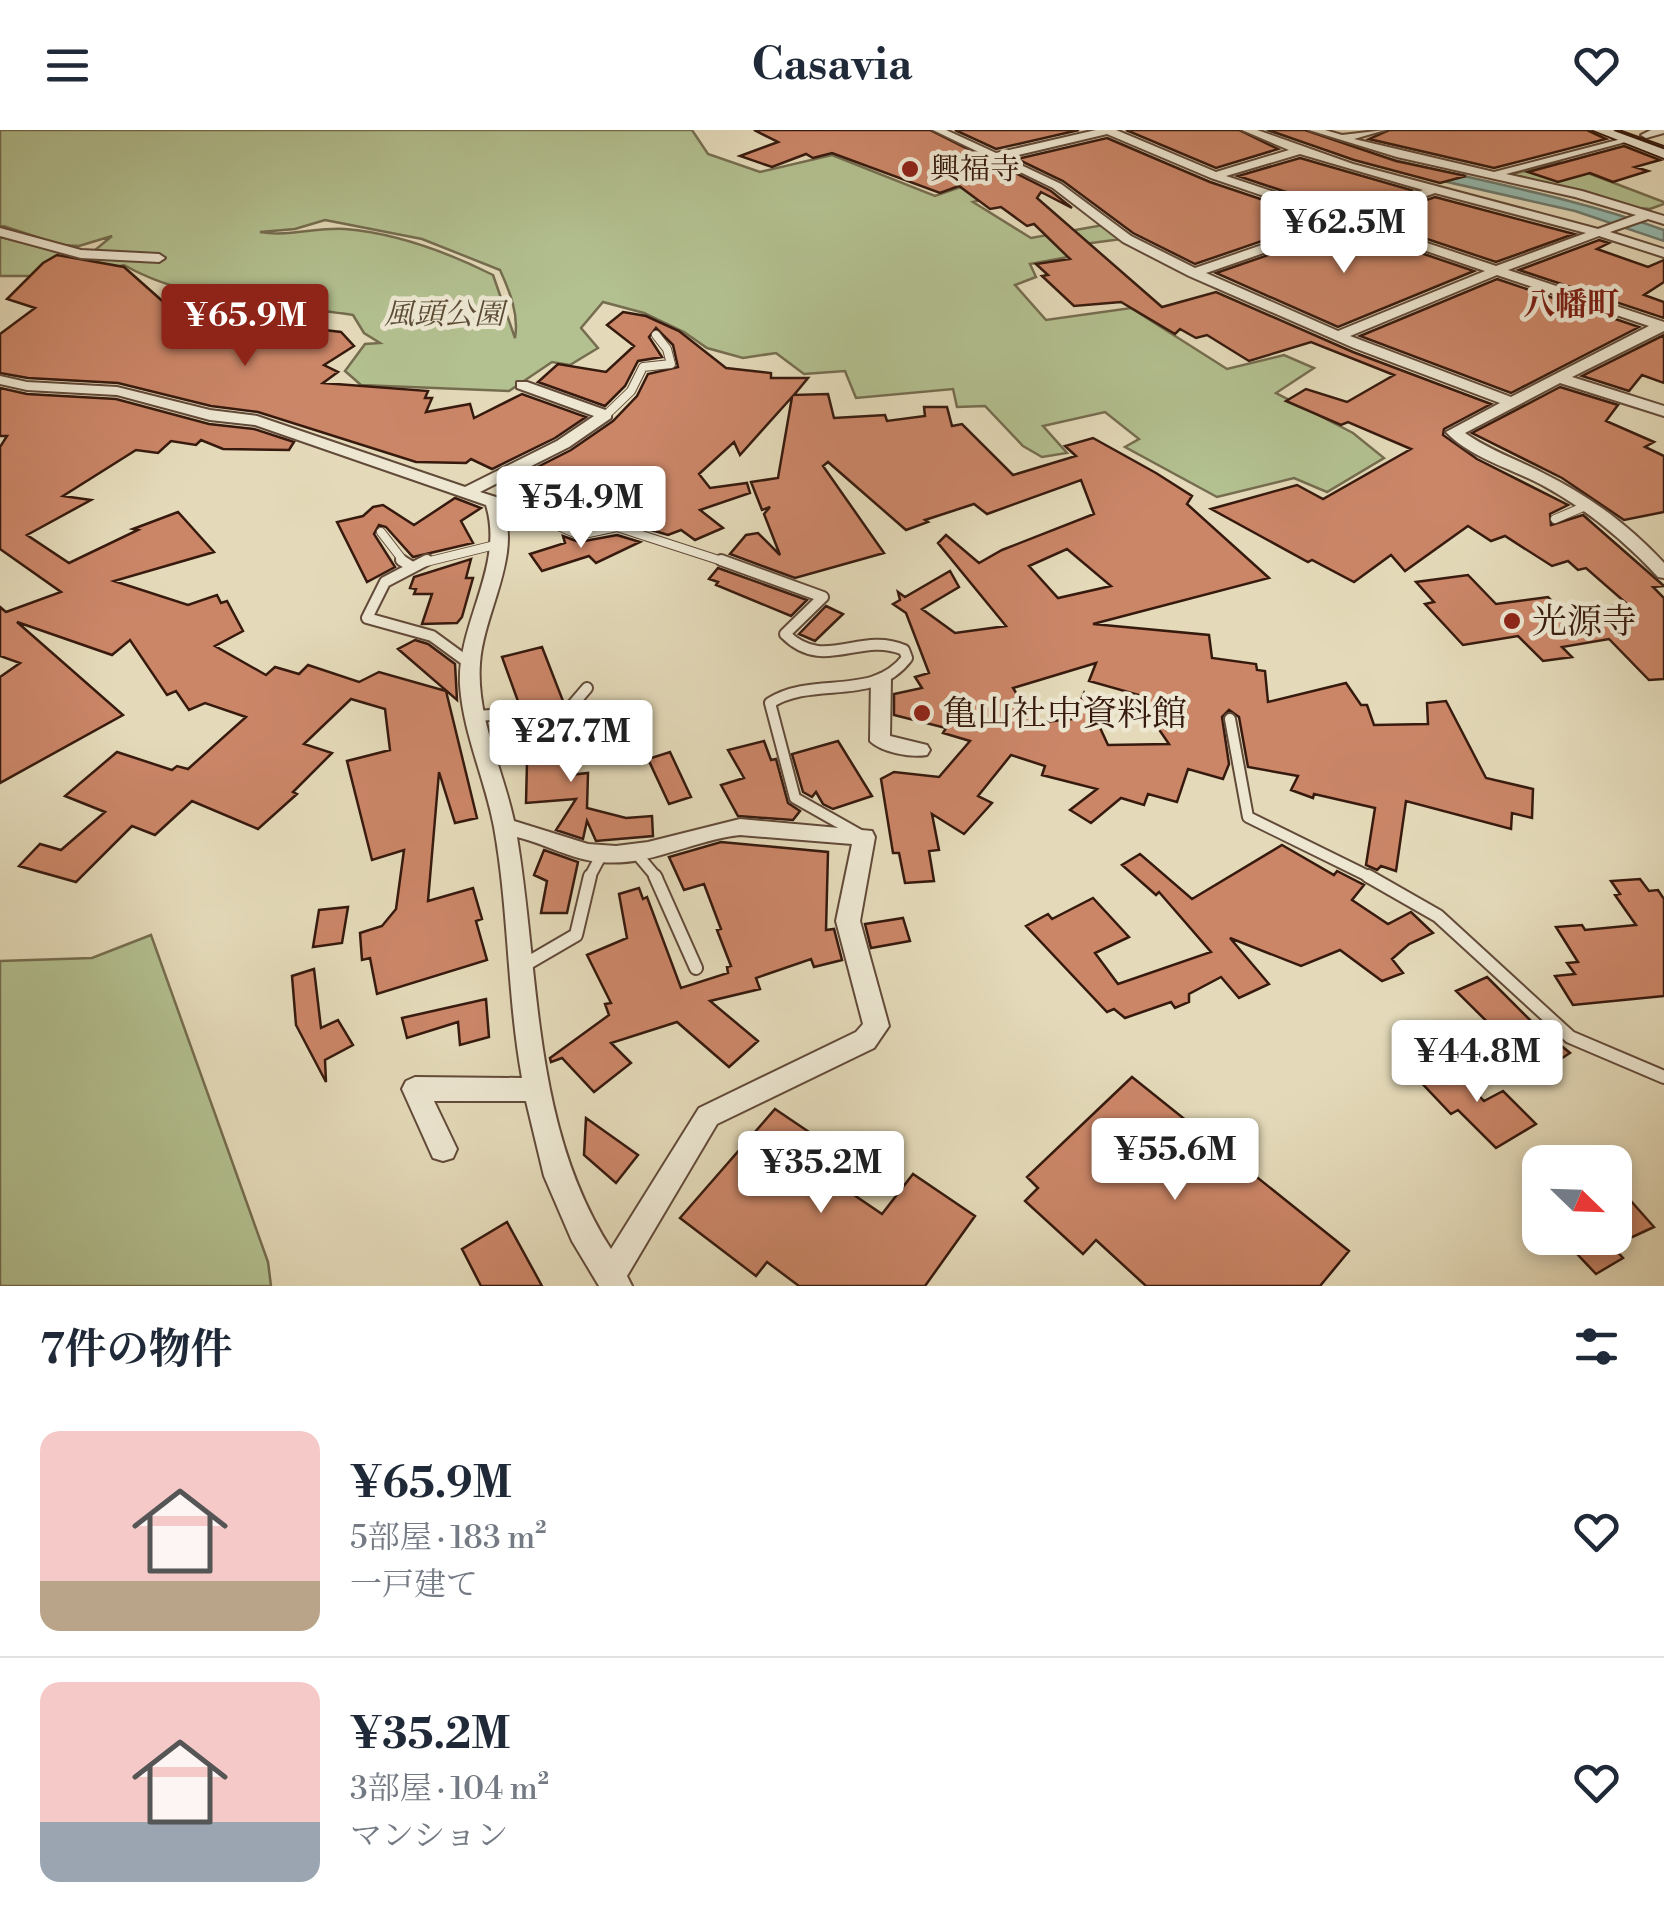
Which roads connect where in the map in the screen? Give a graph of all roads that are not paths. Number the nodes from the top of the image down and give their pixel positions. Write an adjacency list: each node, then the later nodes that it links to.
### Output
1 (938, 130): 12 (street)
2 (1108, 130): 12 (street); 14 (street)
3 (1248, 130): 10 (street)
4 (1314, 130): 8 (street)
5 (1380, 130): 8 (street)
6 (1602, 130): 7 (street)
7 (1642, 133): 9 (street); 11 (street); 13 (street)
8 (1342, 139): 13 (street)
9 (1664, 141)
10 (1297, 151): 14 (street); 15 (street)
11 (1664, 153)
12 (999, 156): 25 (street)
13 (1493, 175): 17 (street)
14 (1215, 176): 18 (street)
15 (1436, 190): 18 (street); 20 (street)
16 (1664, 210): 17 (street)
17 (1648, 214): 19 (street); 20 (street)
18 (1346, 219): 24 (street); 25 (street)
19 (1664, 220)
20 (1598, 231): 22 (street); 24 (street)
21 (0, 232): 23 (street)
22 (1664, 253)
23 (159, 258)
24 (1496, 270): 26 (street); 28 (street)
25 (1194, 273): 28 (street)
26 (1662, 326): 29 (street)
27 (656, 335): 34 (lane)
28 (1338, 336): 32 (street)
29 (1560, 378): 32 (street); 33 (street)
30 (0, 380): 35 (street)
31 (522, 386): 34 (street)
32 (1509, 400): 36 (street)
33 (1664, 410)
34 (606, 414): 35 (street)
35 (470, 491): 37 (street)
36 (1588, 505): 38 (lane); 42 (street)
37 (496, 508): 40 (street); 44 (lane)
38 (1556, 519)
39 (381, 532): 41 (lane)
40 (498, 544): 41 (lane); 43 (street)
41 (412, 567): 43 (lane)
42 (1664, 573)
43 (470, 664): 46 (street)
44 (882, 680): 48 (street); 50 (lane)
45 (587, 688): 46 (lane)
46 (478, 716): 49 (street)
47 (1230, 719): 55 (lane)
48 (920, 750)
49 (506, 828): 52 (street); 53 (street)
50 (864, 838): 51 (street); 58 (street)
51 (636, 853): 52 (street); 54 (lane)
52 (602, 854): 53 (lane)
53 (521, 967): 56 (street)
54 (696, 968)
55 (1664, 1077)
56 (535, 1090): 57 (street); 58 (street)
57 (443, 1149)
58 (614, 1281)

